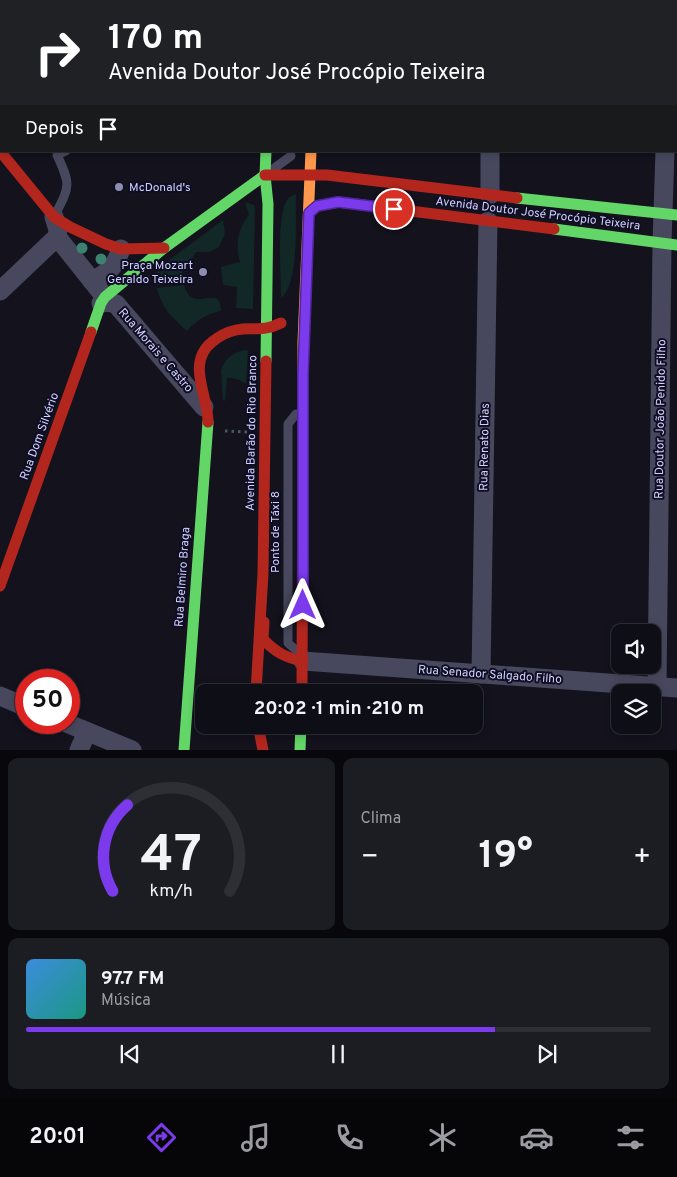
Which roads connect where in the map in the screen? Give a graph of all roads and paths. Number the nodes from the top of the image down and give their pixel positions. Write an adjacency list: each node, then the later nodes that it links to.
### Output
1 (1, 152): 12 (main road)
2 (64, 152): 12 (lane)
3 (266, 152): 8 (main road, Avenida Barão do Rio Branco)
4 (310, 152): 7 (main road)
5 (490, 152): 9 (street)
6 (665, 152): 11 (street, Rua Doutor João Penido Filho)
7 (299, 162): 8 (main road); 8 (lane); 9 (main road, Avenida Doutor José Procópio Teixeira); 10 (main road)
8 (265, 175): 16 (main road); 22 (main road, Avenida Barão do Rio Branco)
9 (490, 195): 11 (main road, Avenida Doutor José Procópio Teixeira)
10 (309, 213): 13 (main road, Avenida Doutor José Procópio Teixeira); 20 (main road)
11 (670, 214): 15 (street, Rua Doutor João Penido Filho)
12 (54, 217): 14 (street); 17 (main road)
13 (488, 221): 15 (main road, Avenida Doutor José Procópio Teixeira); 30 (street, Rua Renato Dias)
14 (56, 237): 18 (street, Rua Morais e Castro); 19 (street)
15 (670, 244): 26 (street, Rua Doutor João Penido Filho)
16 (164, 248): 17 (main road); 21 (main road)
17 (121, 249): 18 (street)
18 (92, 281): 21 (street, Rua Morais e Castro)
19 (0, 291)
20 (306, 298): 22 (main road); 29 (main road)
21 (103, 300): 23 (street, Rua Morais e Castro); 28 (main road, Rua Dom Silvério)
22 (266, 329): 23 (main road, Rua Belmiro Braga); 25 (main road, Avenida Barão do Rio Branco)
23 (205, 408): 24 (main road, Rua Belmiro Braga)
24 (208, 430): 25 (path); 46 (main road, Rua Belmiro Braga)
25 (265, 433): 27 (main road, Avenida Barão do Rio Branco)
26 (668, 470): 34 (street, Rua Doutor João Penido Filho)
27 (262, 573): 29 (main road); 31 (main road, Avenida Barão do Rio Branco)
28 (0, 583)
29 (298, 662): 30 (street, Rua Senador Salgado Filho); 32 (main road)
30 (480, 674): 33 (street, Rua Senador Salgado Filho)
31 (256, 684)
32 (301, 684)
33 (616, 684)
34 (657, 684)
35 (661, 687): 36 (street, Rua Senador Salgado Filho)
36 (677, 688)
37 (0, 696): 38 (street)
38 (15, 702)
39 (80, 729): 40 (street)
40 (87, 732): 44 (street); 45 (street)
41 (260, 734): 43 (main road)
42 (301, 734): 47 (main road)
43 (263, 748)
44 (79, 750)
45 (132, 750)
46 (184, 750)
47 (300, 750)

